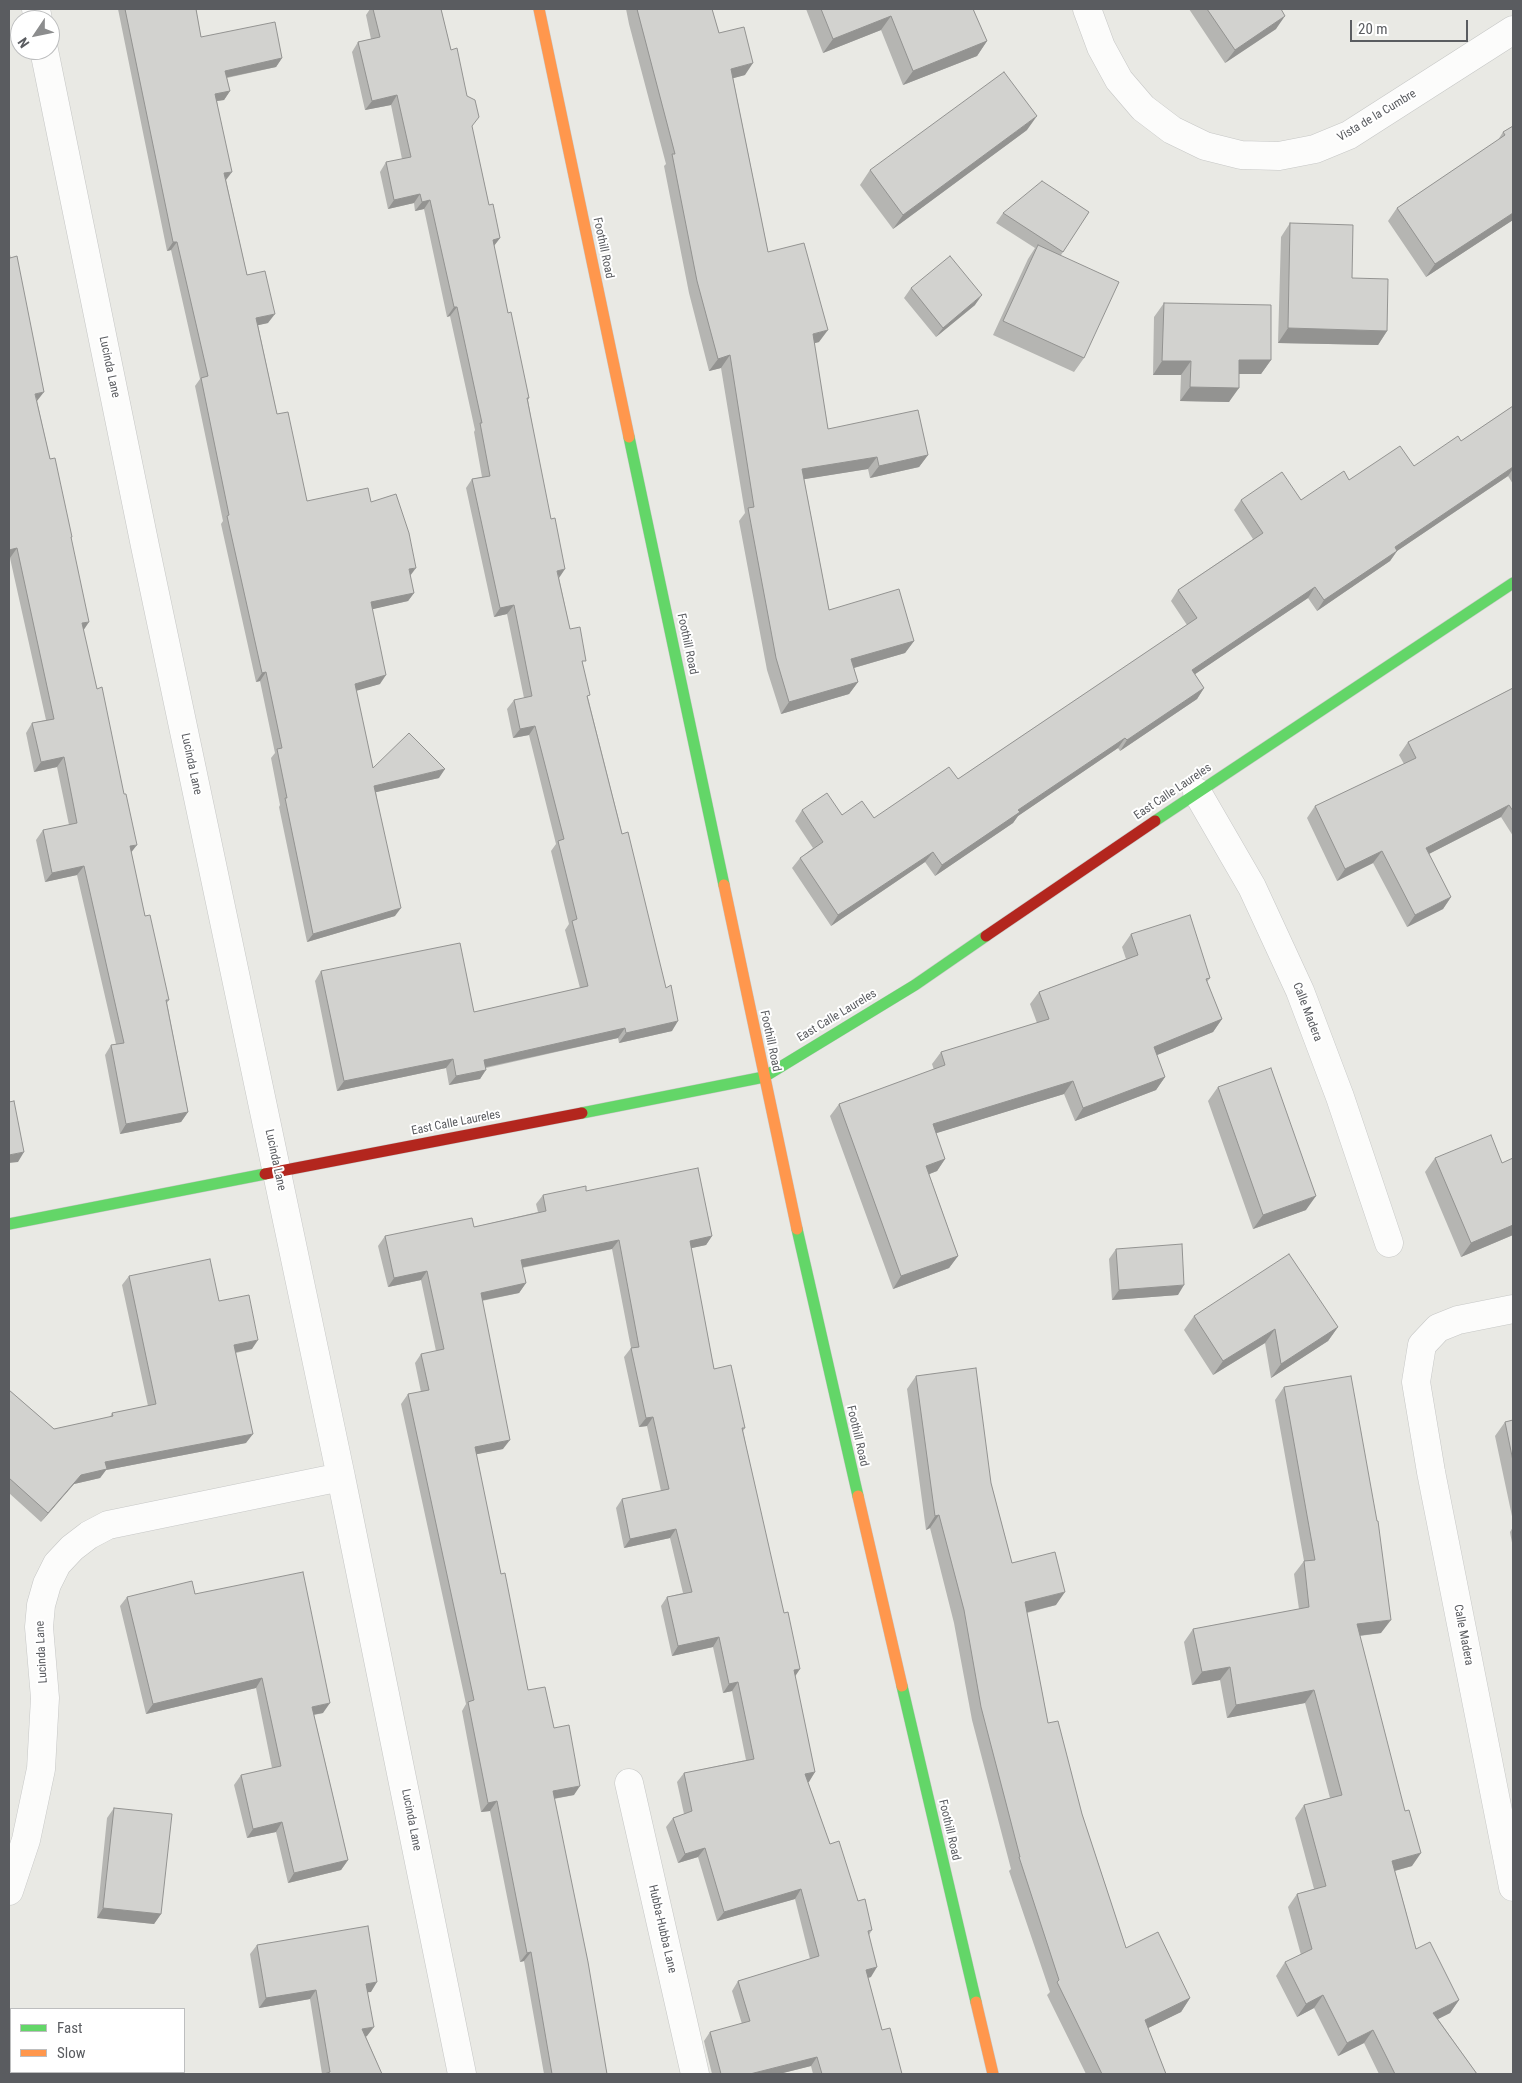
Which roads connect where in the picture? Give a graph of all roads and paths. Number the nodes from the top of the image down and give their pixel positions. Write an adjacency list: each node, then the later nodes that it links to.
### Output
1 (539, 9): 7 (main road, Foothill Road)
2 (1087, 9): 3 (street, Vista de la Cumbre)
3 (1513, 30)
4 (46, 60): 8 (street, Lucinda Lane)
5 (1513, 583): 6 (main road, East Calle Laureles)
6 (1197, 792): 7 (main road, East Calle Laureles); 10 (street, Calle Madera)
7 (764, 1077): 8 (main road, East Calle Laureles); 18 (main road, Foothill Road)
8 (278, 1172): 9 (main road, East Calle Laureles); 12 (street, Lucinda Lane)
9 (9, 1224)
10 (1389, 1243)
11 (1513, 1309): 14 (street, Calle Madera)
12 (341, 1477): 15 (street, Lucinda Lane); 16 (street, Lucinda Lane)
13 (629, 1783): 17 (street, Hubba-Hubba Lane)
14 (1513, 1887)
15 (9, 1891)
16 (462, 2074)
17 (694, 2074)
18 (993, 2074)

